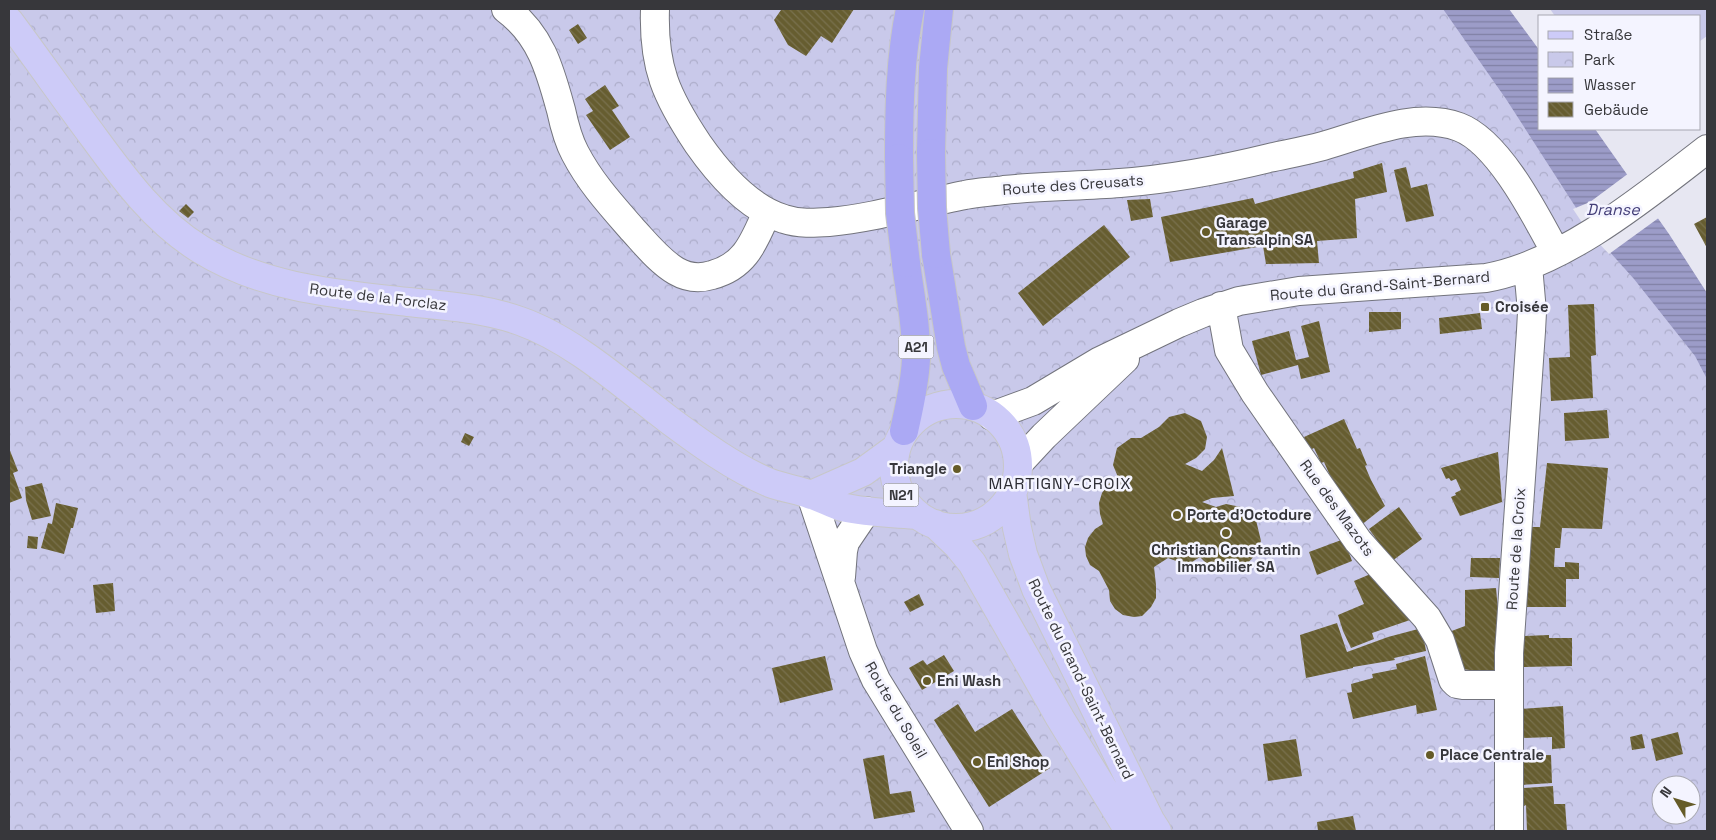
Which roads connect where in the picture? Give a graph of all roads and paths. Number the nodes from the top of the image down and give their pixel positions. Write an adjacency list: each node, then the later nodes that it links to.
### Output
1 (506, 9): 7 (street)
2 (655, 9): 7 (street, Route des Creusats)
3 (910, 9): 13 (highway, A21, bridge)
4 (939, 9): 12 (highway, A21, bridge)
5 (9, 21): 16 (main road, Route de la Forclaz)
6 (1707, 149): 8 (street, Route du Grand-Saint-Bernard)
7 (767, 212): 8 (street, Route des Creusats)
8 (1556, 253): 9 (street, Route du Grand-Saint-Bernard)
9 (1528, 266): 10 (street, Route du Grand-Saint-Bernard); 20 (street, Route de la Croix)
10 (1212, 310): 11 (street, Route du Grand-Saint-Bernard); 20 (street, Rue des Mazots)
11 (1146, 339): 12 (street, Route du Grand-Saint-Bernard); 14 (street)
12 (983, 411): 13 (main road); 14 (main road, Route du Grand-Saint-Bernard)
13 (900, 440): 16 (main road); 18 (main road, Route du Grand-Saint-Bernard / N21)
14 (1018, 464): 15 (main road, Route du Grand-Saint-Bernard)
15 (1012, 492): 18 (main road, Route du Grand-Saint-Bernard); 23 (main road, Route du Grand-Saint-Bernard)
16 (811, 495): 17 (main road, Route de la Forclaz); 19 (street, Route du Soleil)
17 (866, 511): 18 (main road, Route de la Forclaz); 19 (street, Route du Soleil)
18 (926, 519): 22 (main road, Route du Grand-Saint-Bernard / N21)
19 (840, 581): 21 (street, Route du Soleil)
20 (1508, 684): 24 (street, Route de la Croix)
21 (969, 831)
22 (1129, 831)
23 (1157, 831)
24 (1509, 831)

